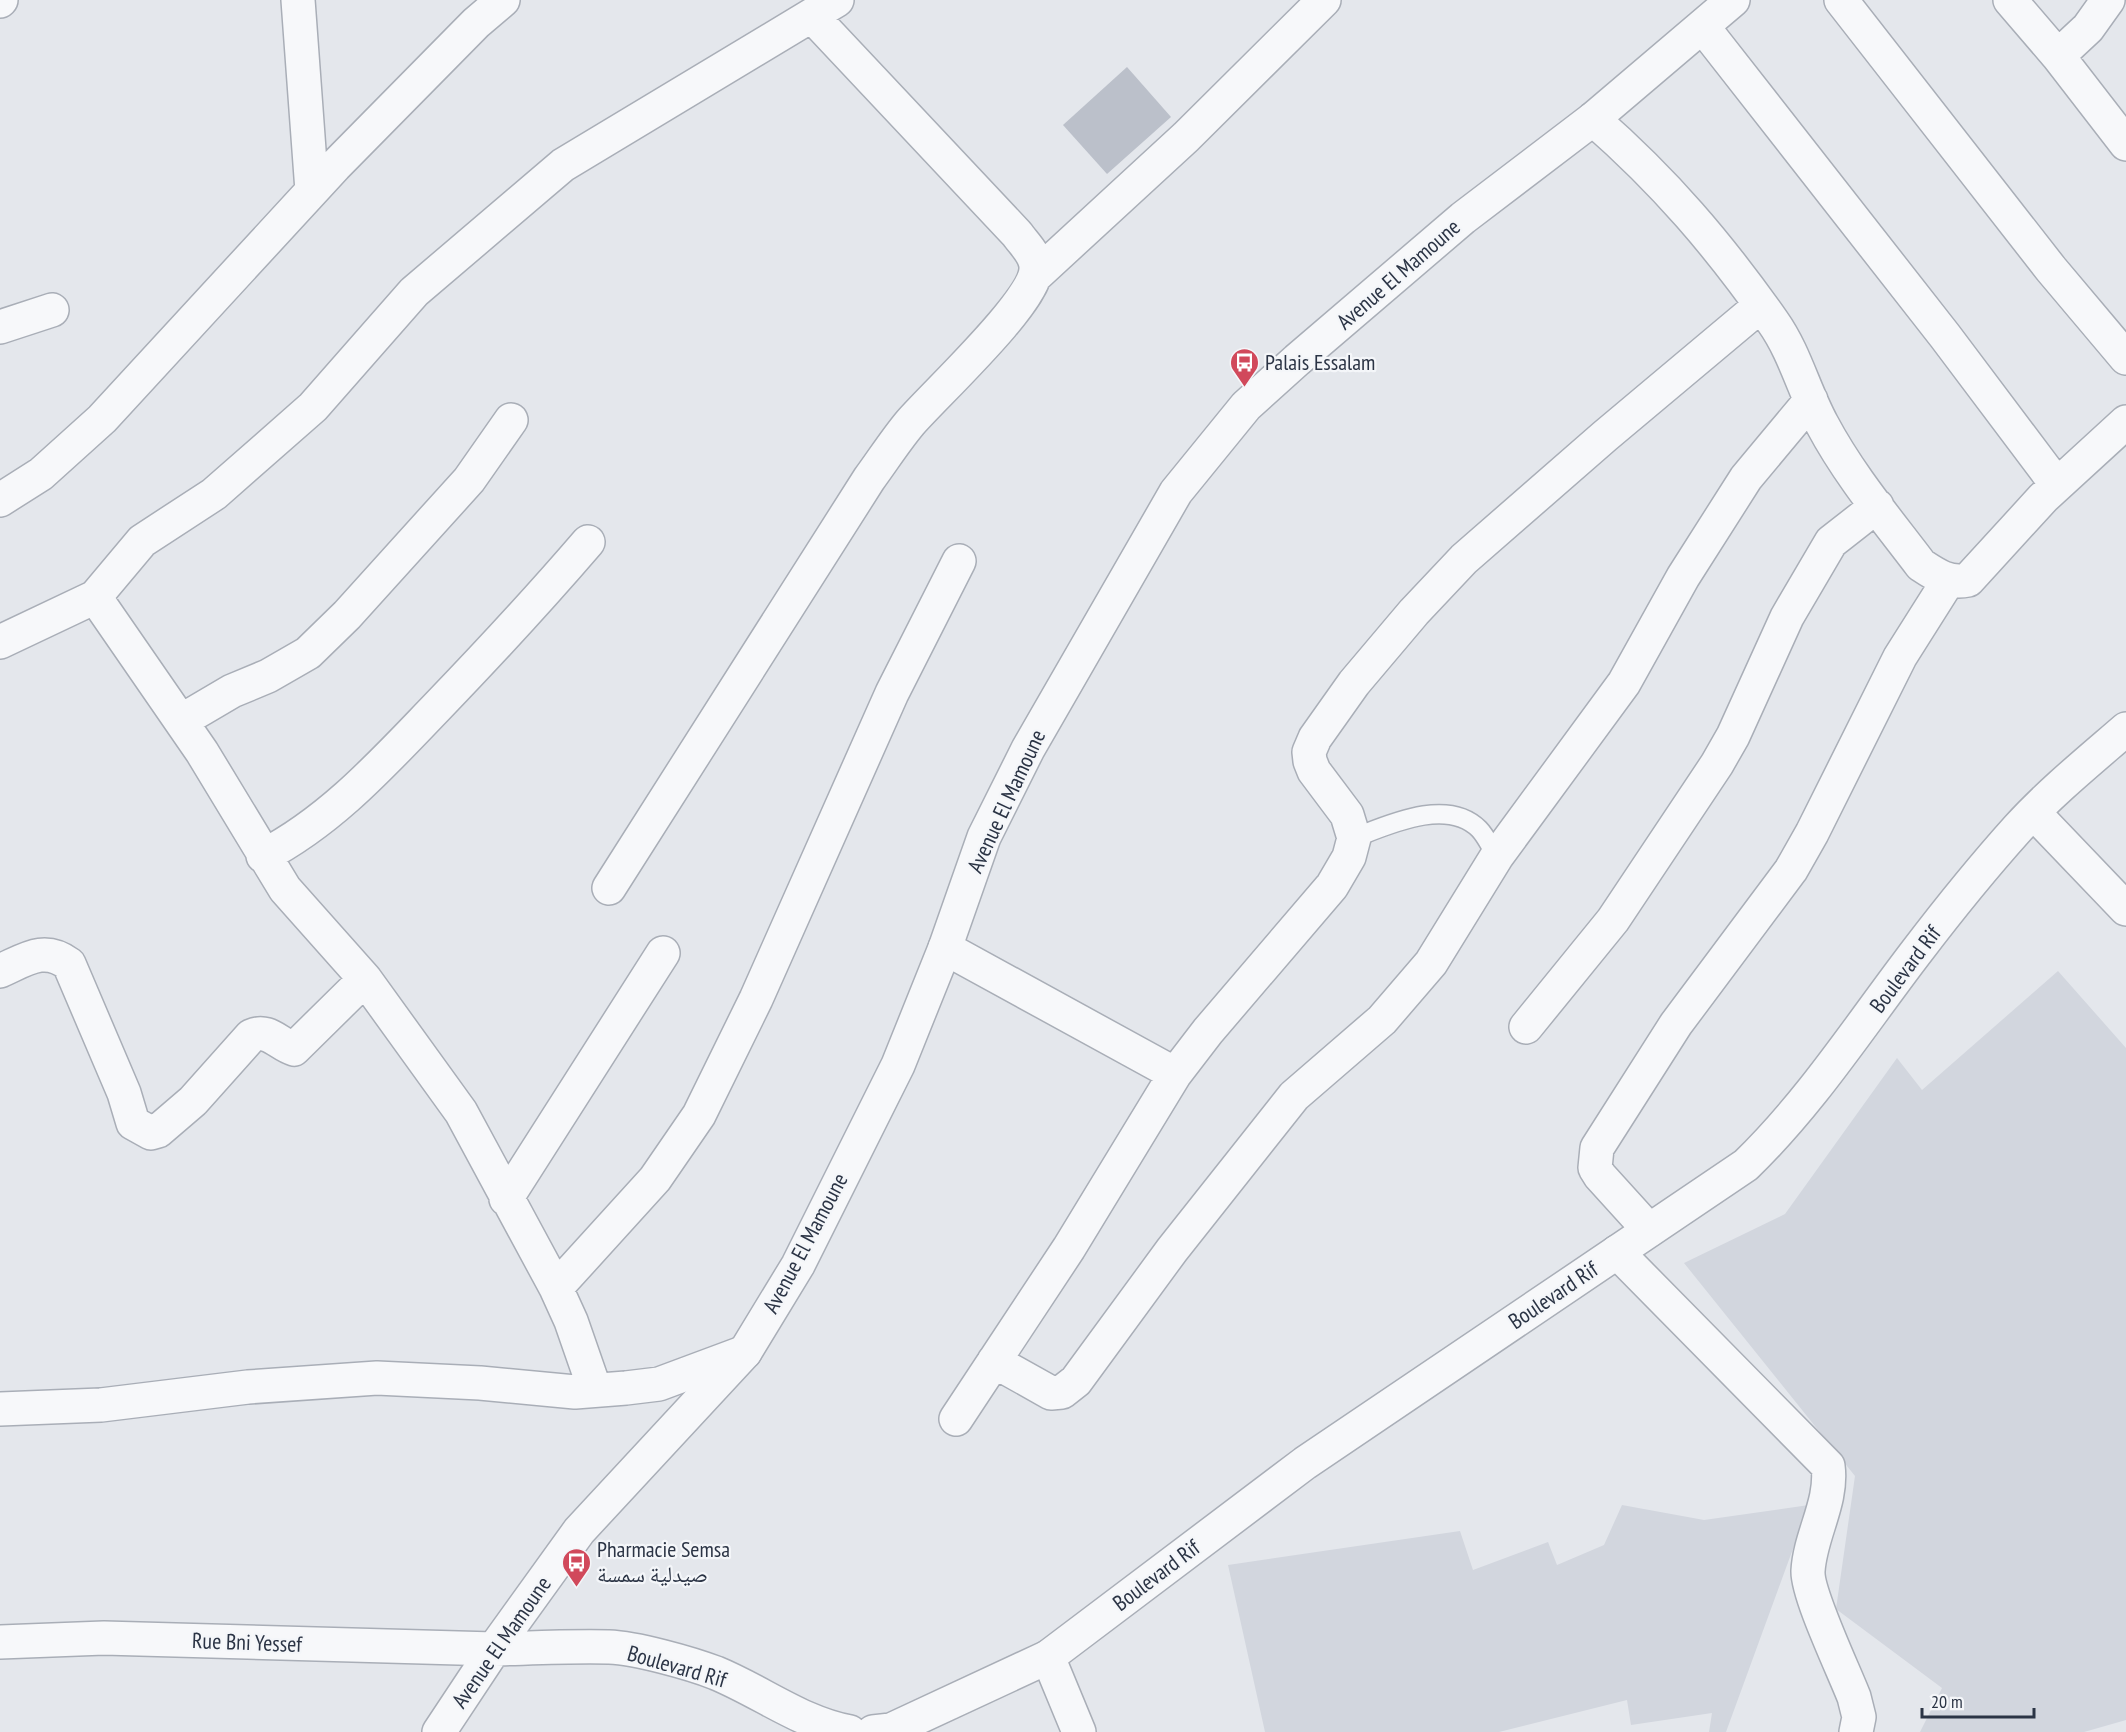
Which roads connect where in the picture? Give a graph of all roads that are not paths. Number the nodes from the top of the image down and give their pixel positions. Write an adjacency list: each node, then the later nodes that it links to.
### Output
1 (298, 0): 13 (street)
2 (503, 0): 13 (street)
3 (1324, 0): 14 (street)
4 (1733, 0): 9 (street, Avenue El Mamoune)
5 (1841, 0): 18 (street)
6 (2010, 0): 10 (street)
7 (2108, 0): 10 (street)
8 (824, 8): 14 (street); 28 (street)
9 (1703, 27): 11 (street, Avenue El Mamoune); 22 (street)
10 (2058, 56): 12 (street)
11 (1593, 119): 15 (street); 38 (street, Avenue El Mamoune)
12 (2126, 144)
13 (312, 191): 23 (street)
14 (1035, 276): 36 (street)
15 (1760, 306): 19 (street); 33 (street)
16 (52, 310): 17 (street)
17 (0, 327)
18 (2126, 358)
19 (1811, 400): 24 (street); 35 (street)
20 (511, 420): 30 (street)
21 (2126, 422): 22 (street)
22 (2057, 485): 27 (street)
23 (0, 500)
24 (1877, 506): 27 (street); 42 (street)
25 (588, 542): 34 (street)
26 (959, 561): 47 (street)
27 (1948, 581): 45 (street)
28 (95, 597): 29 (street); 30 (street)
29 (0, 642)
30 (181, 721): 34 (street)
31 (2126, 729): 32 (street, Boulevard Rif)
32 (2034, 813): 37 (street); 45 (street, Boulevard Rif)
33 (1354, 838): 35 (lane); 43 (street)
34 (263, 856): 41 (street)
35 (1497, 856): 49 (street)
36 (609, 888)
37 (2126, 909)
38 (945, 948): 43 (street); 48 (street, Avenue El Mamoune)
39 (663, 953): 44 (street)
40 (0, 971): 41 (street)
41 (365, 979): 44 (street)
42 (1526, 1028)
43 (1175, 1074): 49 (street)
44 (506, 1199): 47 (street)
45 (1649, 1230): 46 (street, Boulevard Rif)
46 (1617, 1252): 55 (street, Boulevard Rif); 61 (street)
47 (556, 1288): 50 (street)
48 (745, 1352): 50 (street); 54 (street, Avenue El Mamoune)
49 (994, 1361): 52 (street)
50 (595, 1390): 51 (street)
51 (0, 1409)
52 (956, 1419)
53 (0, 1642): 54 (street, Rue Bni Yessef)
54 (494, 1649): 56 (street, Boulevard Rif); 57 (street, Avenue El Mamoune)
55 (1048, 1657): 59 (street, Boulevard Rif); 60 (street)
56 (806, 1725): 58 (street, Boulevard Rif)
57 (439, 1732)
58 (850, 1732)
59 (873, 1732)
60 (1079, 1732)
61 (1856, 1732)

